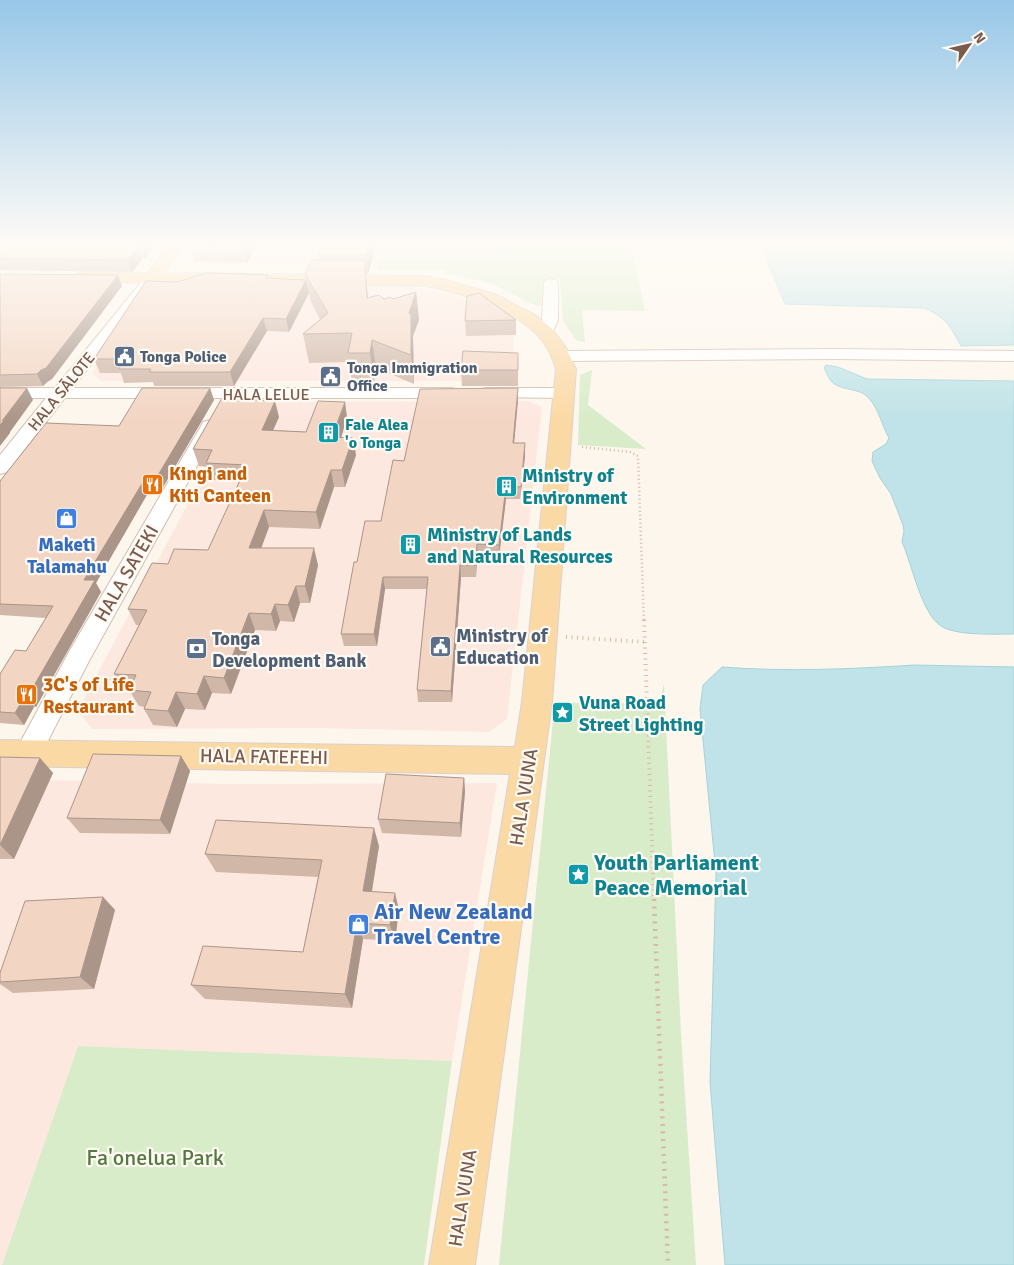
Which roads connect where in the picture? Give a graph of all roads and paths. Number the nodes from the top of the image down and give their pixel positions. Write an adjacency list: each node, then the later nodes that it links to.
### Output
1 (131, 303): 7 (street, HALA SĀLOTE)
2 (500, 303): 4 (main road)
3 (550, 303): 4 (street)
4 (554, 345): 5 (street); 8 (main road, HALA VUNA)
5 (1014, 356)
6 (0, 393): 7 (street, HALA LELUE)
7 (58, 393): 9 (street, HALA LELUE); 11 (street, HALA SĀLOTE)
8 (563, 393): 9 (street, HALA LELUE); 12 (main road, HALA VUNA)
9 (228, 394): 14 (street, HALA SATEKI)
10 (579, 447): 13 (path)
11 (0, 468)
12 (542, 635): 13 (path); 15 (main road, HALA VUNA)
13 (645, 642): 17 (path)
14 (14, 753): 15 (main road, HALA FATEFEHI)
15 (528, 761): 16 (main road, HALA VUNA)
16 (452, 1265)
17 (668, 1265)

